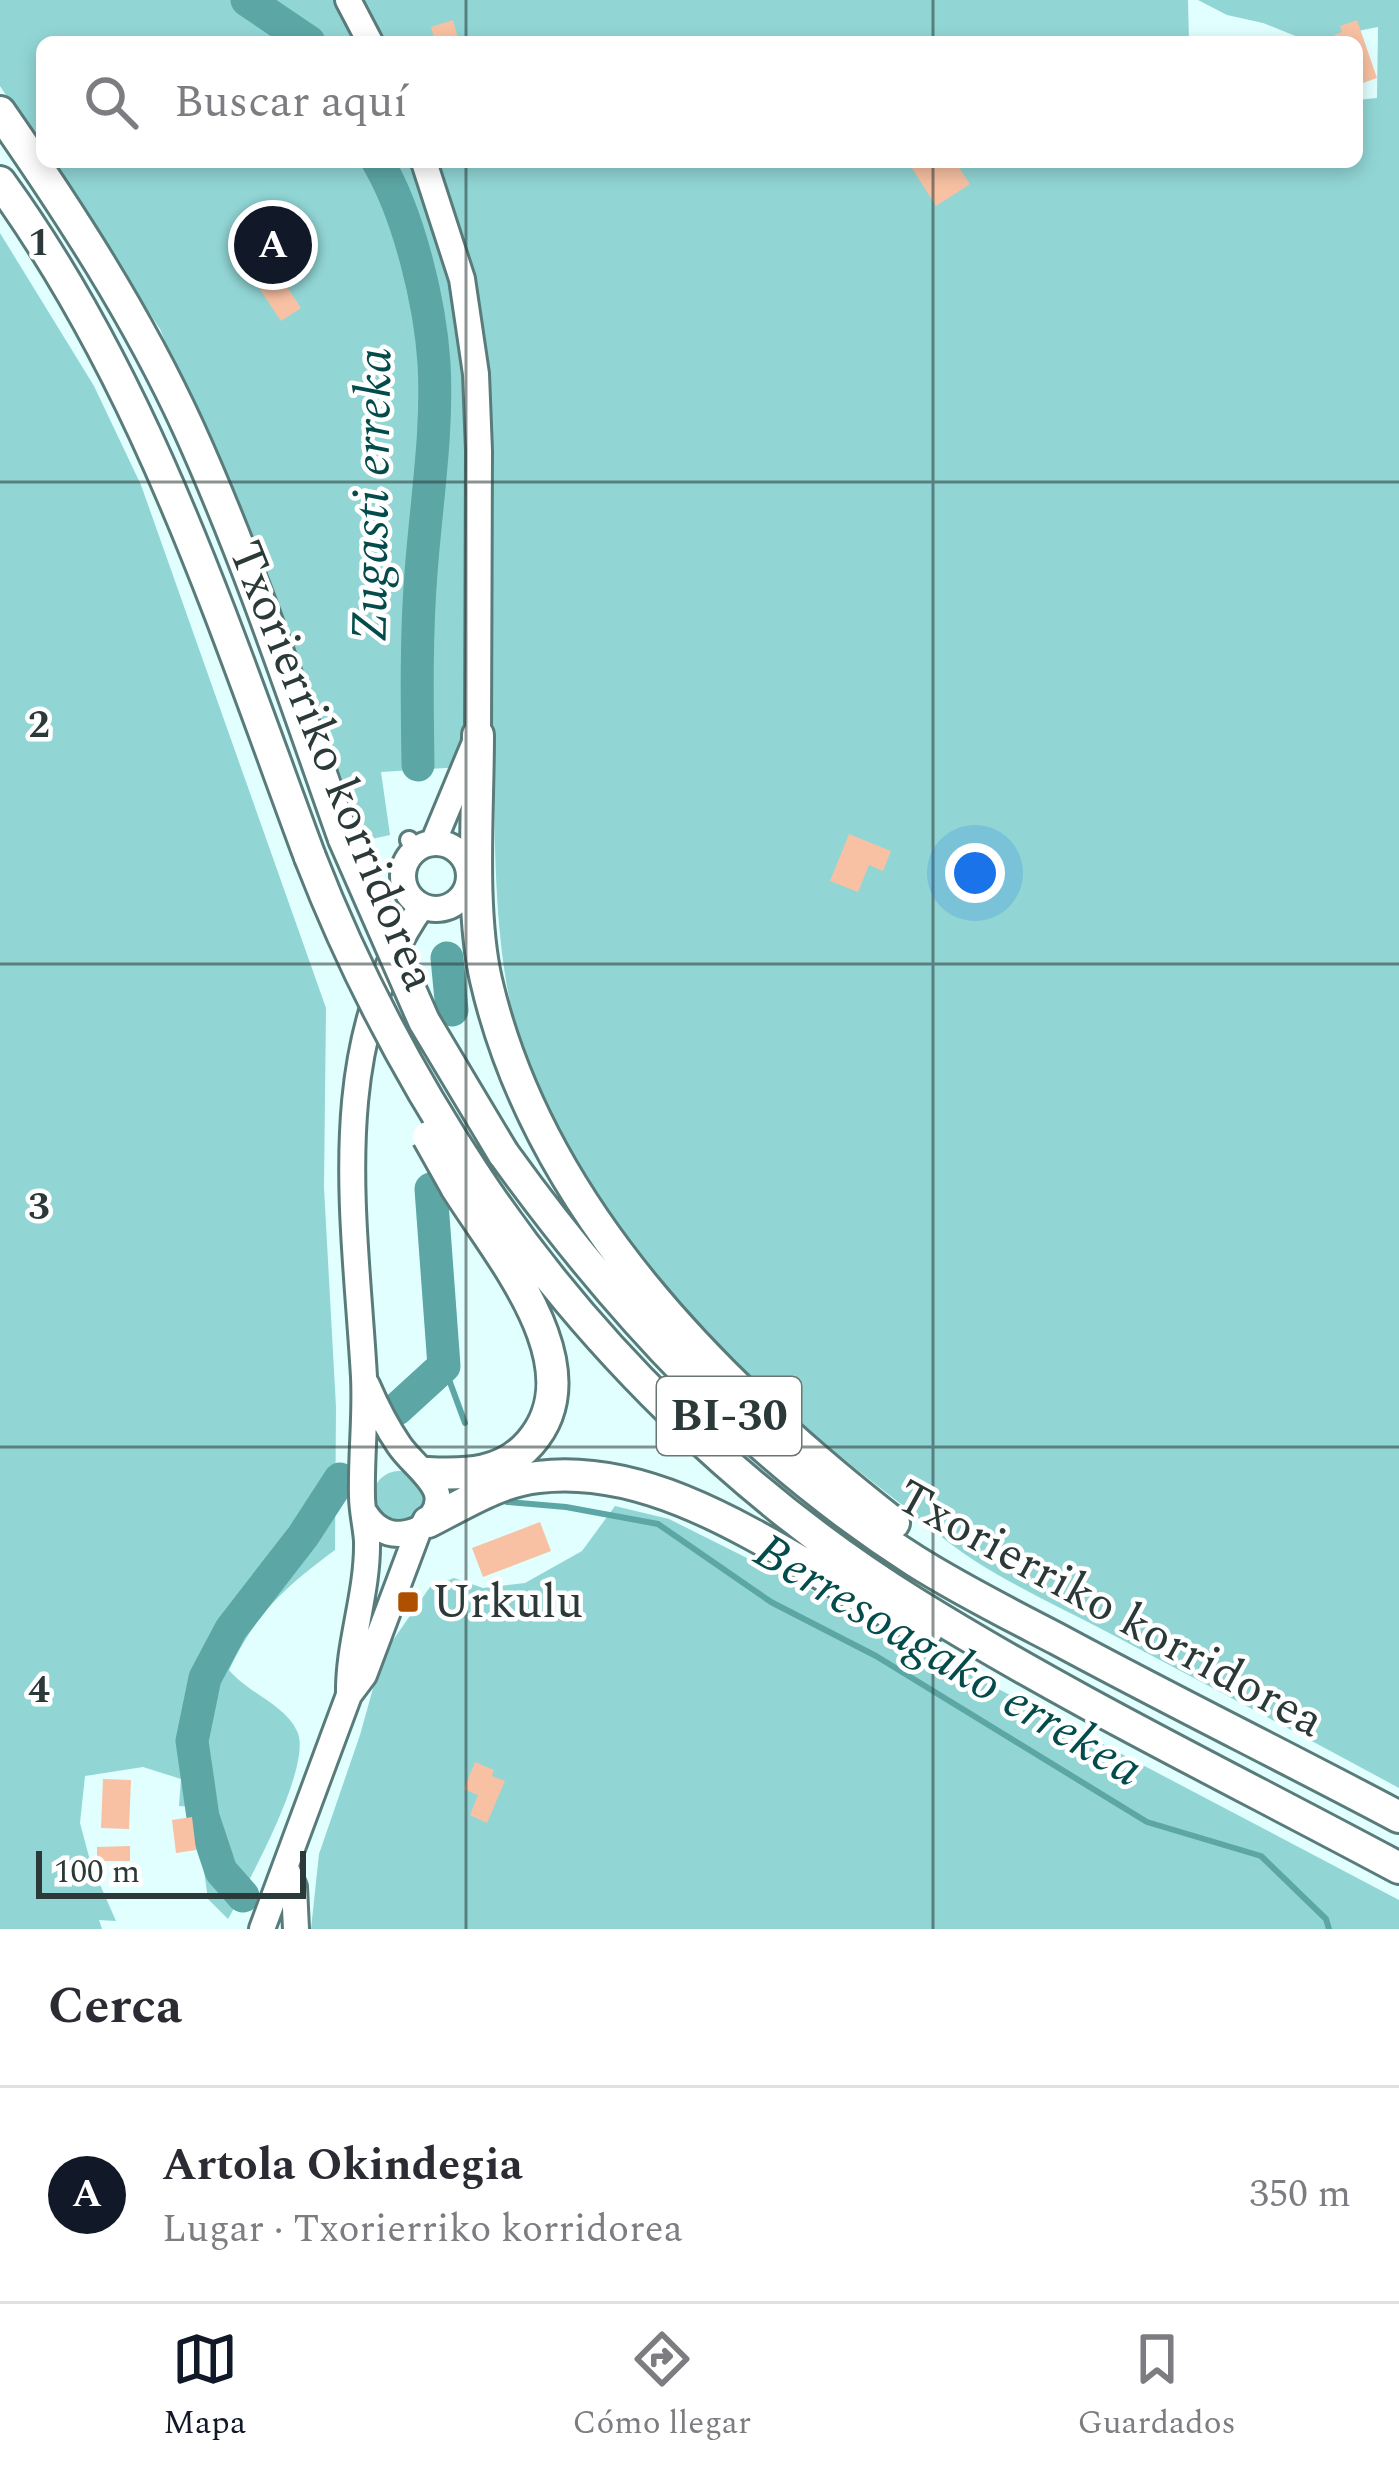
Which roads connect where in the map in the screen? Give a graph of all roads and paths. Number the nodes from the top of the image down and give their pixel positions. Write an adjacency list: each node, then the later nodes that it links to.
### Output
1 (348, 0): 2 (main road)
2 (367, 36)
3 (0, 112): 4 (highway, Txorierriko korridorea / BI-30, bridge)
4 (36, 165)
5 (38, 168): 20 (highway, Txorierriko korridorea / BI-30, bridge)
6 (426, 168): 8 (main road)
7 (0, 182): 15 (highway, Txorierriko korridorea, bridge)
8 (478, 735): 9 (highway); 10 (main road)
9 (478, 779): 11 (main road); 14 (highway)
10 (419, 844): 11 (main road); 13 (main road)
11 (462, 854): 12 (main road)
12 (460, 899): 13 (main road); 14 (highway)
13 (422, 906): 16 (main road)
14 (483, 959): 20 (highway)
15 (465, 1181): 17 (highway); 22 (highway, Txorierriko korridorea / BI-30)
16 (364, 1377): 17 (main road); 18 (main road)
17 (421, 1468): 18 (main road); 19 (main road)
18 (363, 1502): 19 (main road); 21 (main road)
19 (424, 1526): 21 (main road); 22 (highway)
20 (1012, 1616): 23 (highway, Txorierriko korridorea / BI-30)
21 (349, 1695): 25 (main road)
22 (1070, 1695): 24 (highway, Txorierriko korridorea / BI-30)
23 (1399, 1817)
24 (1399, 1868)
25 (287, 1870): 26 (main road); 27 (main road)
26 (262, 1929)
27 (296, 1929)

